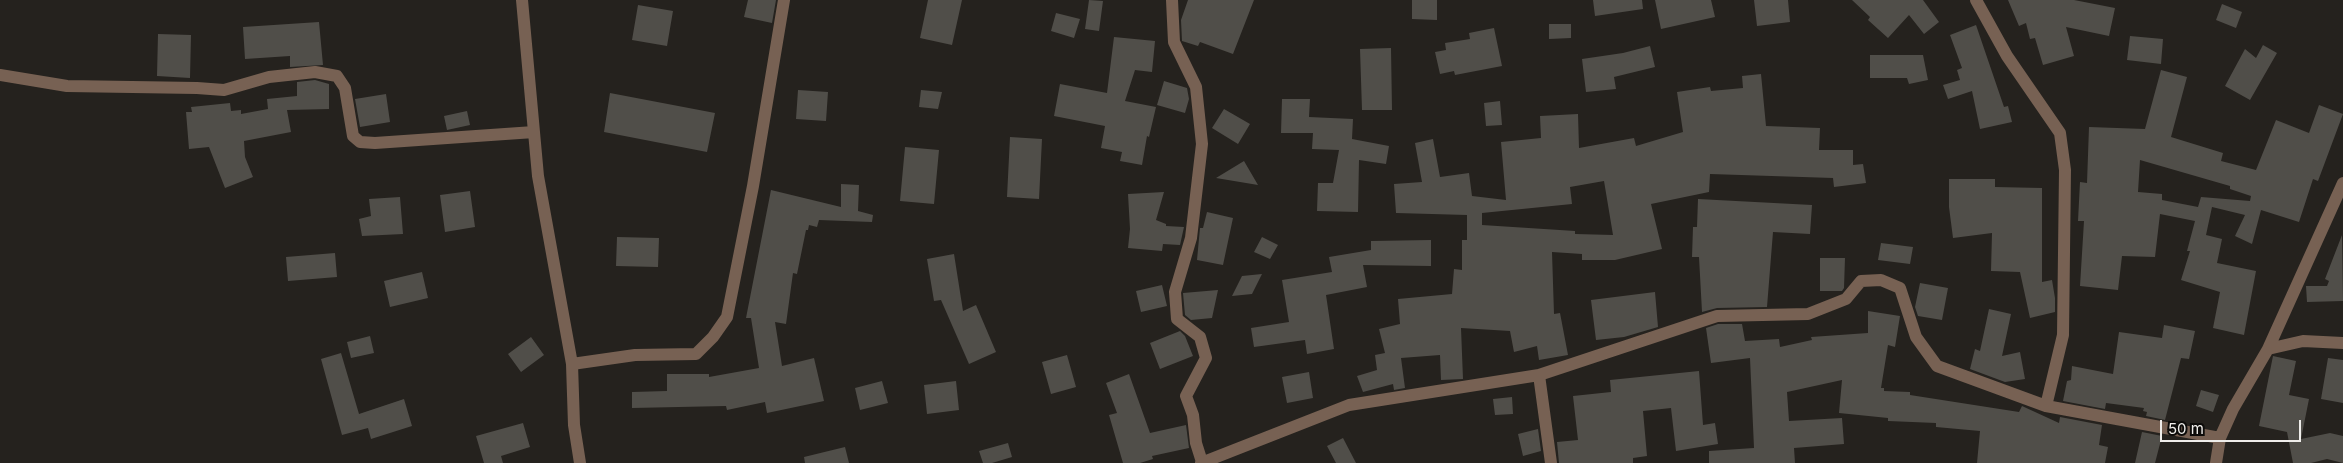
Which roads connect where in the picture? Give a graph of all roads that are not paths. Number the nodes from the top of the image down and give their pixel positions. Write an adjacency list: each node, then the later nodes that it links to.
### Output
1 (522, 0): 6 (street)
2 (784, 0): 10 (street)
3 (1172, 0): 15 (street)
4 (1976, 0): 12 (street)
5 (0, 75): 6 (street)
6 (534, 132): 10 (street)
7 (2343, 184): 9 (street)
8 (2343, 343): 9 (street)
9 (2268, 349): 13 (street)
10 (572, 364): 14 (street)
11 (1539, 375): 12 (street); 15 (street); 16 (street)
12 (2046, 406): 13 (street)
13 (2220, 438): 17 (street)
14 (580, 463)
15 (1201, 463)
16 (1551, 463)
17 (2216, 463)

